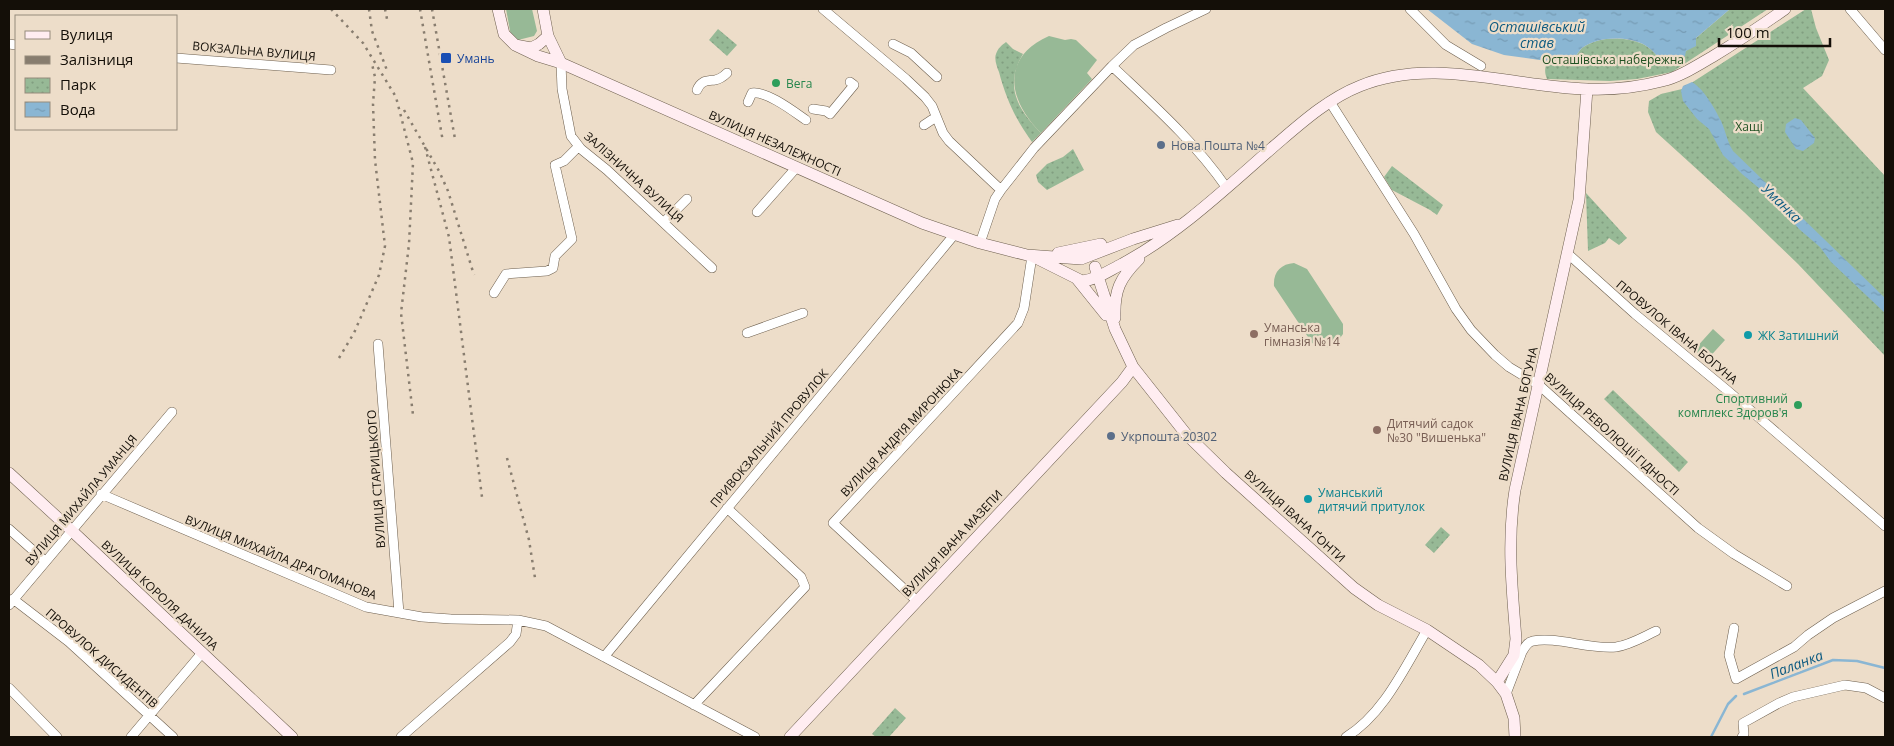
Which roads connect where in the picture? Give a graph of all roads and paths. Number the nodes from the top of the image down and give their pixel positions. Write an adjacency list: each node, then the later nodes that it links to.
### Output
1 (498, 9): 10 (main road)
2 (543, 9): 8 (main road, ЗАЛІЗНИЧНА ВУЛИЦЯ)
3 (823, 9): 25 (street)
4 (1206, 9): 14 (street)
5 (1410, 9): 15 (street)
6 (1785, 9): 20 (main road, ВУЛИЦЯ НЕЗАЛЕЖНОСТІ)
7 (1850, 9): 11 (street)
8 (548, 36): 10 (main road); 13 (main road, ЗАЛІЗНИЧНА ВУЛИЦЯ)
9 (893, 44): 18 (street)
10 (516, 46): 13 (main road)
11 (1885, 50)
12 (178, 58): 16 (street, ВОКЗАЛЬНА ВУЛИЦЯ)
13 (561, 63): 28 (street, ЗАЛІЗНИЧНА ВУЛИЦЯ); 29 (main road, ВУЛИЦЯ НЕЗАЛЕЖНОСТІ)
14 (1112, 66): 30 (street); 31 (street)
15 (1481, 66)
16 (331, 70)
17 (727, 73): 21 (street)
18 (937, 77)
19 (850, 82): 24 (street)
20 (1587, 89): 23 (main road, ВУЛИЦЯ НЕЗАЛЕЖНОСТІ); 40 (main road, ВУЛИЦЯ ІВАНА БОГУНА)
21 (697, 90)
22 (748, 102): 26 (street)
23 (1330, 102): 30 (main road, ВУЛИЦЯ НЕЗАЛЕЖНОСТІ); 52 (street, ВУЛИЦЯ РЕВОЛЮЦІЇ ГІДНОСТІ)
24 (813, 109)
25 (936, 117): 27 (street); 31 (street)
26 (806, 120)
27 (924, 124)
28 (578, 147): 34 (street, ЗАЛІЗНИЧНА ВУЛИЦЯ); 46 (street)
29 (796, 168): 33 (street); 36 (main road, ВУЛИЦЯ НЕЗАЛЕЖНОСТІ)
30 (1226, 187): 35 (main road, ВУЛИЦЯ НЕЗАЛЕЖНОСТІ)
31 (1001, 190): 38 (street)
32 (687, 199): 34 (street)
33 (757, 212)
34 (664, 222): 43 (street, ЗАЛІЗНИЧНА ВУЛИЦЯ)
35 (1184, 223): 37 (main road, ВУЛИЦЯ НЕЗАЛЕЖНОСТІ); 39 (main road, ВУЛИЦЯ НЕЗАЛЕЖНОСТІ)
36 (954, 235): 38 (main road, ВУЛИЦЯ НЕЗАЛЕЖНОСТІ); 56 (street, ПРИВОКЗАЛЬНИЙ ПРОВУЛОК)
37 (1133, 239): 41 (main road, ВУЛИЦЯ НЕЗАЛЕЖНОСТІ); 42 (main road, ВУЛИЦЯ НЕЗАЛЕЖНОСТІ)
38 (980, 243): 41 (main road, ВУЛИЦЯ НЕЗАЛЕЖНОСТІ)
39 (1147, 251): 44 (main road, ВУЛИЦЯ НЕЗАЛЕЖНОСТІ); 48 (main road, ВУЛИЦЯ ІВАНА ҐОНТИ)
40 (1567, 253): 52 (main road, ВУЛИЦЯ ІВАНА БОГУНА); 57 (street, ПРОВУЛОК ІВАНА БОГУНА)
41 (1032, 256): 42 (main road, ВУЛИЦЯ НЕЗАЛЕЖНОСТІ); 45 (main road, ВУЛИЦЯ НЕЗАЛЕЖНОСТІ); 63 (street, ВУЛИЦЯ АНДРІЯ МИРОНЮКА)
42 (1081, 259): 44 (main road); 45 (main road)
43 (712, 268)
44 (1094, 274): 45 (main road); 48 (main road, ВУЛИЦЯ ІВАНА ҐОНТИ)
45 (1076, 278): 48 (main road, ВУЛИЦЯ ІВАНА ҐОНТИ)
46 (494, 293)
47 (802, 313): 49 (street)
48 (1115, 329): 51 (main road, ВУЛИЦЯ ІВАНА ҐОНТИ)
49 (747, 333)
50 (378, 344): 65 (street, ВУЛИЦЯ СТАРИЦЬКОГО)
51 (1133, 367): 63 (main road, ВУЛИЦЯ ІВАНА МАЗЕПИ); 68 (main road, ВУЛИЦЯ ІВАНА ҐОНТИ)
52 (1539, 385): 61 (street, ВУЛИЦЯ РЕВОЛЮЦІЇ ГІДНОСТІ); 72 (main road, ВУЛИЦЯ ІВАНА БОГУНА)
53 (172, 412): 55 (street, ВУЛИЦЯ МИХАЙЛА УМАНЦЯ)
54 (9, 473): 59 (main road, ВУЛИЦЯ КОРОЛЯ ДАНИЛА)
55 (101, 494): 59 (street, ВУЛИЦЯ МИХАЙЛА УМАНЦЯ); 65 (street, ВУЛИЦЯ МИХАЙЛА ДРАГОМАНОВА)
56 (727, 508): 71 (street, ПРИВОКЗАЛЬНИЙ ПРОВУЛОК); 76 (street)
57 (1885, 526)
58 (9, 529): 60 (street)
59 (71, 530): 60 (street, ВУЛИЦЯ МИХАЙЛА УМАНЦЯ); 70 (main road, ВУЛИЦЯ КОРОЛЯ ДАНИЛА)
60 (45, 561): 64 (street, ВУЛИЦЯ МИХАЙЛА УМАНЦЯ)
61 (1788, 586)
62 (1885, 591): 67 (street)
63 (917, 601): 78 (main road, ВУЛИЦЯ ІВАНА МАЗЕПИ)
64 (11, 602): 77 (street, ПРОВУЛОК ДИСИДЕНТІВ)
65 (399, 613): 66 (street, ВУЛИЦЯ МИХАЙЛА ДРАГОМАНОВА)
66 (518, 620): 71 (street, ВУЛИЦЯ МИХАЙЛА ДРАГОМАНОВА); 84 (street)
67 (1734, 628)
68 (1427, 630): 72 (main road, ВУЛИЦЯ ІВАНА ҐОНТИ); 86 (street)
69 (1656, 631): 74 (street)
70 (202, 653): 77 (street); 83 (main road, ВУЛИЦЯ КОРОЛЯ ДАНИЛА)
71 (604, 657): 76 (street, ВУЛИЦЯ МИХАЙЛА ДРАГОМАНОВА)
72 (1496, 682): 74 (main road)
73 (9, 688): 80 (street)
74 (1506, 694): 87 (main road)
75 (1885, 698): 79 (street)
76 (694, 705): 85 (street, ВУЛИЦЯ МИХАЙЛА ДРАГОМАНОВА)
77 (150, 715): 81 (street); 82 (street, ПРОВУЛОК ДИСИДЕНТІВ)
78 (796, 735)
79 (1743, 735)
80 (57, 737)
81 (130, 737)
82 (173, 737)
83 (292, 737)
84 (401, 737)
85 (755, 737)
86 (1346, 737)
87 (1515, 737)

